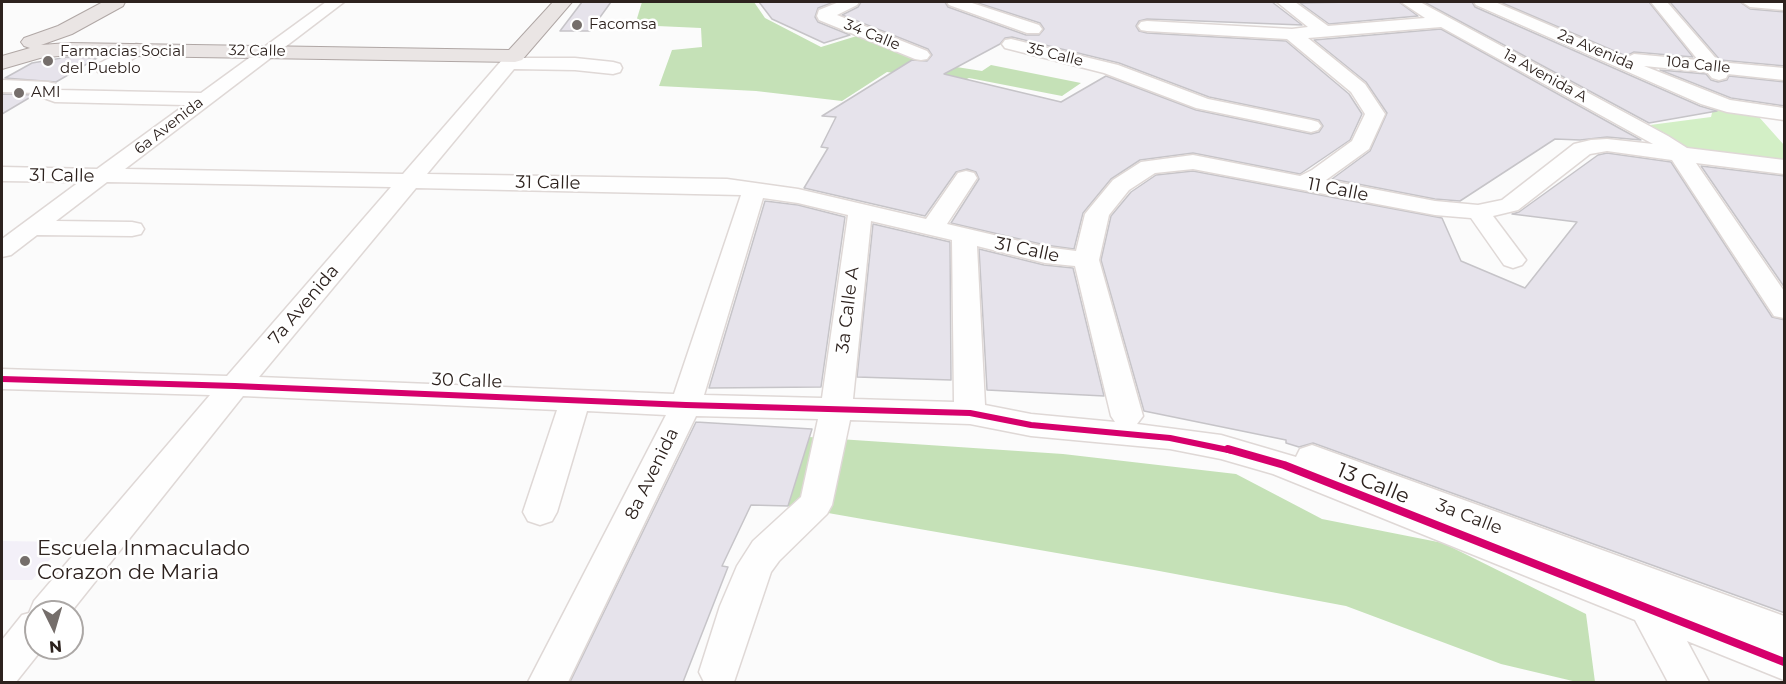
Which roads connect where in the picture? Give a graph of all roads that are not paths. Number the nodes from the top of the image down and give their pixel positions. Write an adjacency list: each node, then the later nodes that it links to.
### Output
1 (116, 2): 14 (main road)
2 (336, 2): 21 (street, 6a Avenida)
3 (563, 2): 24 (main road, 7a Avenida)
4 (851, 2): 22 (street, 34 Calle)
5 (955, 2): 13 (street, 35 Calle)
6 (1009, 2): 13 (street)
7 (1285, 2): 16 (street)
8 (1409, 2): 12 (street, 1a Avenida A)
9 (1659, 2): 26 (street)
10 (1750, 2): 11 (street)
11 (1785, 5)
12 (1463, 10): 16 (street); 23 (street, 2a Avenida); 35 (street, 1a Avenida A)
13 (991, 14): 34 (street, 35 Calle)
14 (74, 25): 18 (main road); 19 (main road)
15 (1147, 26): 17 (street)
16 (1324, 31): 17 (street)
17 (1292, 34): 41 (street)
18 (2, 47)
19 (88, 49): 20 (main road, 32 Calle); 25 (main road, 32 Calle)
20 (136, 49): 21 (main road, 32 Calle); 27 (street)
21 (267, 51): 24 (main road, 32 Calle); 31 (street, 6a Avenida)
22 (921, 55)
23 (1611, 56): 26 (street, 10a Calle); 32 (street, 2a Avenida)
24 (512, 59): 28 (street); 40 (street, 7a Avenida)
25 (2, 63)
26 (1712, 67): 29 (street, 10a Calle); 32 (street)
27 (105, 68)
28 (614, 68)
29 (1785, 75)
30 (2, 86): 31 (street)
31 (203, 99): 38 (street, 6a Avenida)
32 (1747, 109): 33 (street, 2a Avenida)
33 (1785, 114)
34 (1311, 126)
35 (1678, 153): 36 (street, 11 Calle); 44 (street, 11 Calle); 52 (street)
36 (1785, 167)
37 (2, 174): 38 (street, 31 Calle)
38 (104, 177): 40 (street, 31 Calle); 45 (street, 6a Avenida)
39 (966, 178): 46 (street)
40 (410, 181): 42 (street, 31 Calle); 54 (street, 7a Avenida)
41 (1302, 183): 44 (street, 11 Calle); 50 (street, 11 Calle)
42 (754, 189): 43 (street, 31 Calle); 56 (street, 8a Avenida)
43 (860, 211): 46 (street, 31 Calle); 57 (street, 3a Calle A)
44 (1478, 212): 51 (street)
45 (32, 228): 47 (street); 49 (street, 6a Avenida)
46 (932, 228): 48 (street, 31 Calle)
47 (132, 229)
48 (964, 236): 50 (street, 31 Calle); 59 (street)
49 (2, 250)
50 (1086, 260): 60 (street, 11 Calle)
51 (1513, 261)
52 (1785, 310)
53 (2, 379): 54 (street, 30 Calle)
54 (235, 386): 55 (street, 30 Calle); 64 (street, 7a Avenida)
55 (574, 400): 56 (street, 30 Calle); 62 (street)
56 (686, 405): 57 (street, 30 Calle); 70 (street, 8a Avenida)
57 (836, 410): 58 (street, 30 Calle); 69 (street, 3a Calle A)
58 (930, 412): 59 (street, 13 Calle)
59 (970, 413): 60 (street); 61 (street, 13 Calle)
60 (1127, 416): 61 (street)
61 (1363, 487): 63 (street, 13 Calle)
62 (540, 512)
63 (1639, 593): 65 (street); 67 (street, 13 Calle); 71 (street)
64 (58, 600)
65 (1785, 633)
66 (24, 642): 68 (street)
67 (1785, 662)
68 (2, 669)
69 (719, 672)
70 (548, 682)
71 (1689, 682)

